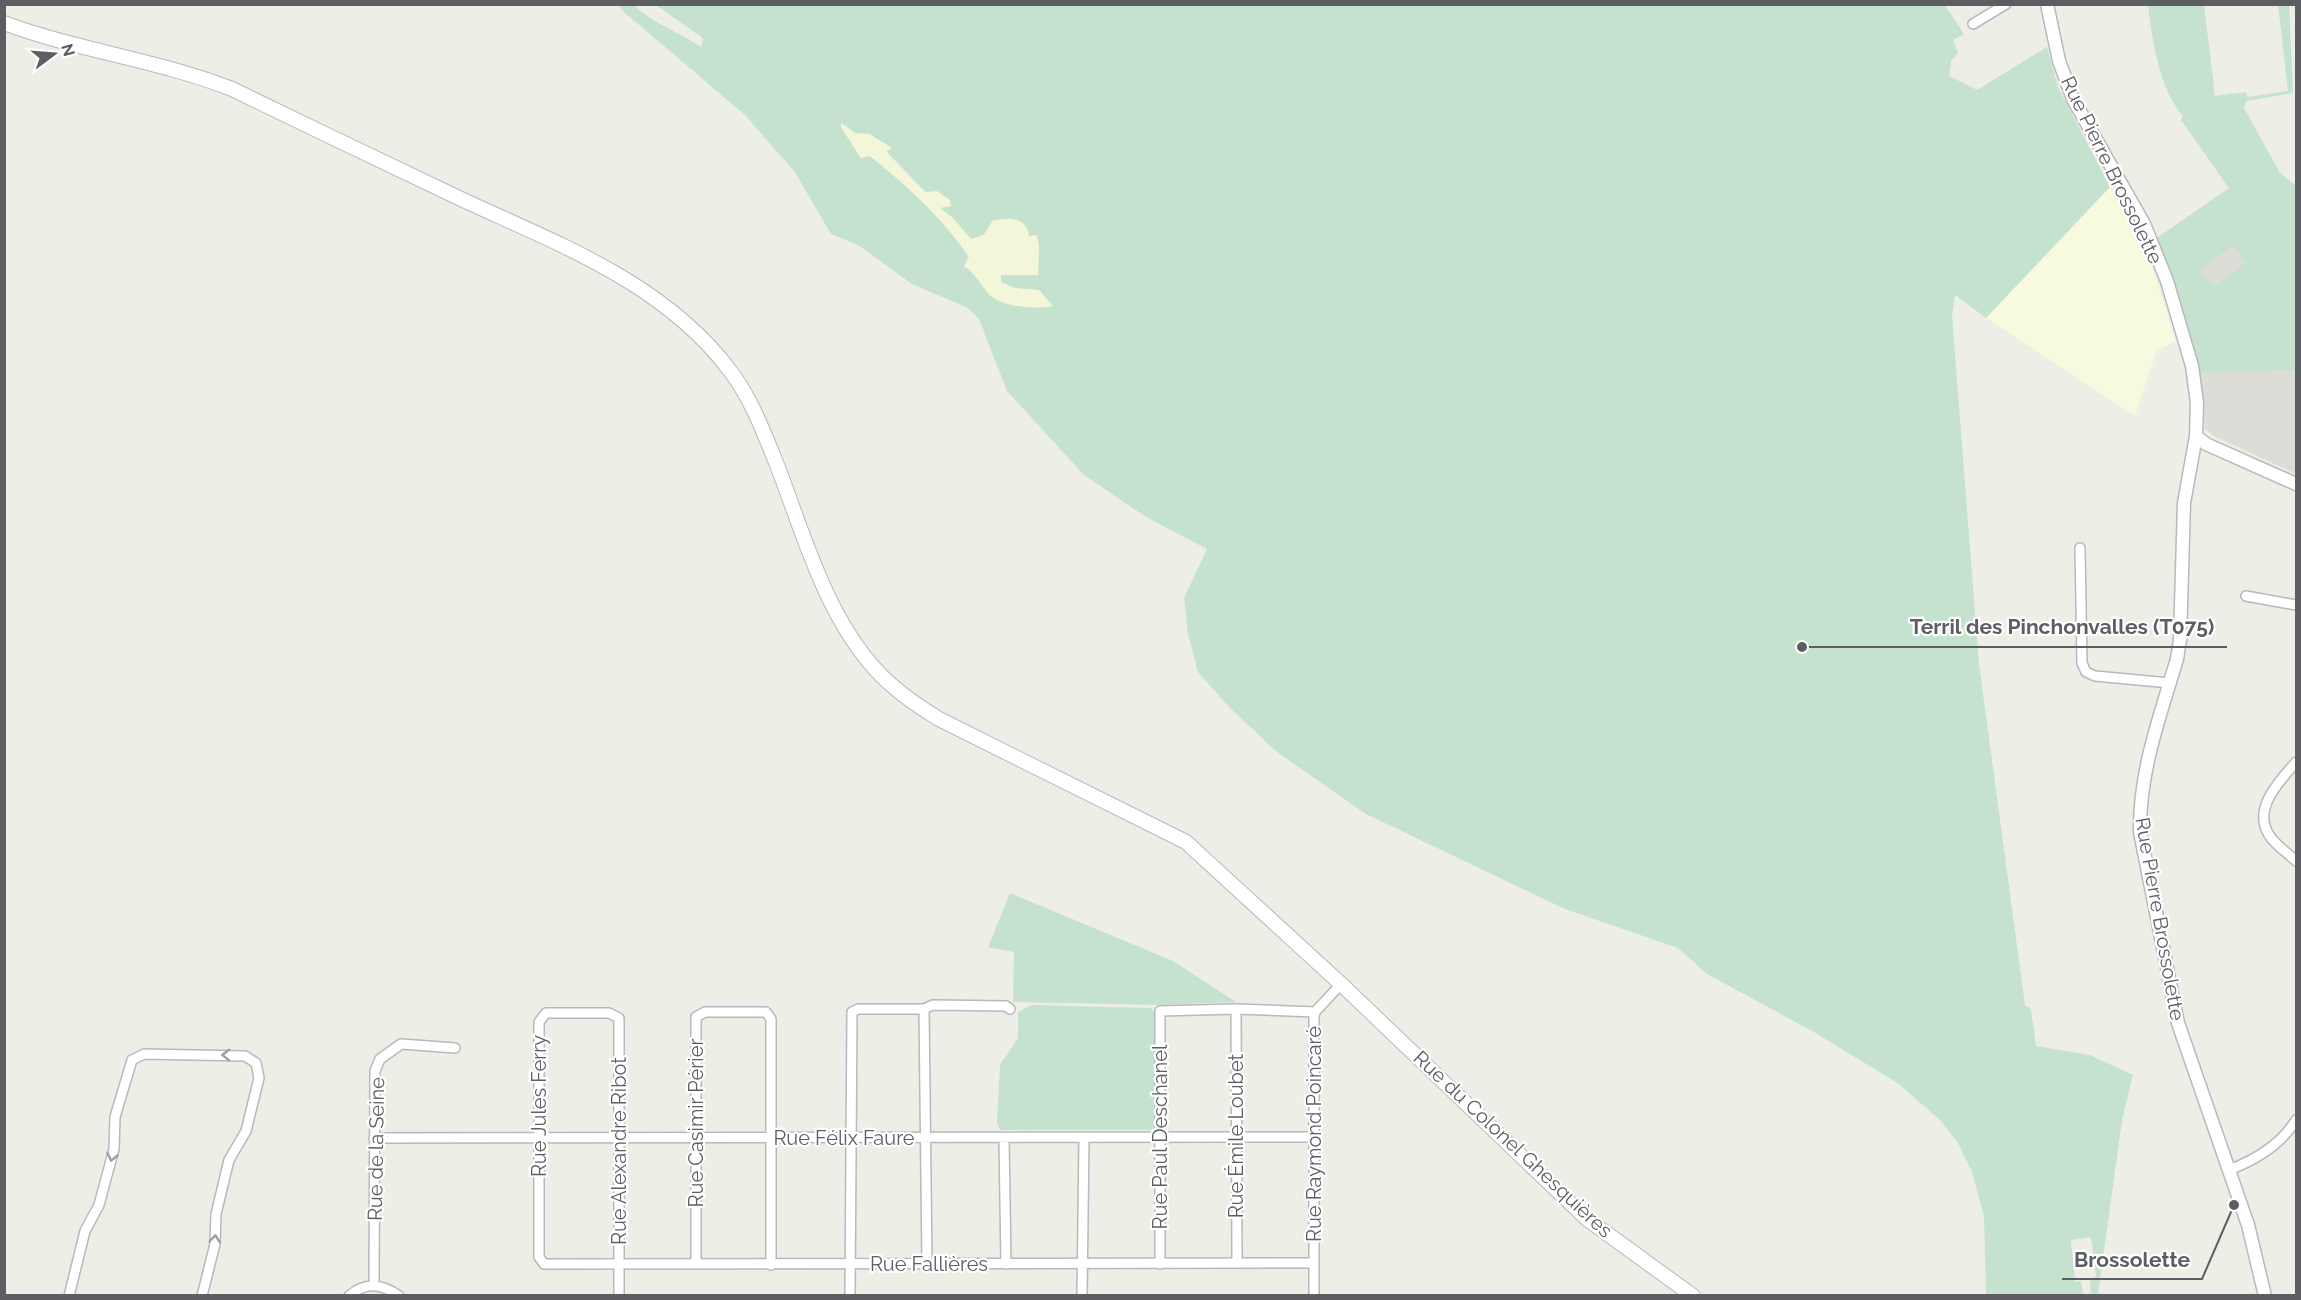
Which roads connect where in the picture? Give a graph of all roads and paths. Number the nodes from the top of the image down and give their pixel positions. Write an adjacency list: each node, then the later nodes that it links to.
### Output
1 (2006, 4): 4 (street)
2 (2047, 4): 5 (street, Rue Pierre Brossolette)
3 (4, 23): 13 (main road, Rue du Colonel Ghesquières)
4 (1973, 24)
5 (2196, 436): 6 (street); 10 (street, Rue Pierre Brossolette)
6 (2296, 484)
7 (2079, 548): 10 (street)
8 (2246, 596): 9 (street)
9 (2296, 605)
10 (2170, 683): 33 (street, Rue Pierre Brossolette)
11 (2295, 766): 12 (street)
12 (2296, 861)
13 (1341, 984): 17 (street, Rue Raymond Poincaré); 54 (main road, Rue du Colonel Ghesquières)
14 (924, 1009): 15 (street); 25 (street); 26 (street)
15 (1010, 1009)
16 (1236, 1009): 17 (street); 29 (street, Rue Paul Deschanel); 30 (street, Rue Émile Loubet)
17 (1315, 1012): 21 (street, Rue Raymond Poincaré)
18 (609, 1013): 23 (street, Rue Alexandre Ribot); 31 (street, Rue Jules Ferry)
19 (455, 1048): 22 (street, Rue de la Seine)
20 (2296, 1120): 33 (street)
21 (1314, 1137): 30 (street, Rue Félix Faure); 36 (street, Rue Raymond Poincaré)
22 (374, 1138): 31 (street, Rue Félix Faure); 45 (street, Rue de la Seine)
23 (619, 1138): 31 (street, Rue Félix Faure); 32 (street, Rue Félix Faure); 37 (street, Rue Alexandre Ribot)
24 (771, 1138): 25 (street, Rue Félix Faure); 32 (street, Rue Félix Faure); 32 (street, Rue Casimir Périer); 44 (street)
25 (851, 1138): 26 (street, Rue Félix Faure); 39 (street)
26 (927, 1138): 27 (street, Rue Félix Faure); 40 (street)
27 (1004, 1138): 28 (street, Rue Félix Faure); 41 (street)
28 (1084, 1138): 29 (street, Rue Félix Faure); 42 (street)
29 (1160, 1138): 30 (street, Rue Félix Faure); 43 (street, Rue Paul Deschanel)
30 (1236, 1138): 35 (street, Rue Émile Loubet)
31 (539, 1139): 34 (street, Rue Jules Ferry)
32 (696, 1139): 38 (street, Rue Casimir Périer)
33 (2229, 1170): 55 (street, Rue Pierre Brossolette)
34 (544, 1263): 37 (street, Rue Fallières)
35 (1237, 1263): 36 (street, Rue Fallières); 43 (street, Rue Fallières)
36 (1314, 1263): 53 (street, Rue Raymond Poincaré)
37 (619, 1264): 38 (street, Rue Fallières); 50 (street, Rue Alexandre Ribot)
38 (696, 1264): 44 (street, Rue Fallières)
39 (851, 1264): 40 (street, Rue Fallières); 44 (street, Rue Fallières); 51 (street)
40 (927, 1264): 41 (street, Rue Fallières)
41 (1006, 1264): 42 (street, Rue Fallières)
42 (1083, 1264): 43 (street, Rue Fallières); 52 (street)
43 (1160, 1264)
44 (771, 1265)
45 (374, 1284): 48 (street); 49 (street)
46 (69, 1296): 47 (street, one-way to 46)
47 (202, 1296)
48 (350, 1296)
49 (399, 1296)
50 (619, 1296)
51 (850, 1296)
52 (1082, 1296)
53 (1314, 1296)
54 (1693, 1296)
55 (2265, 1296)

